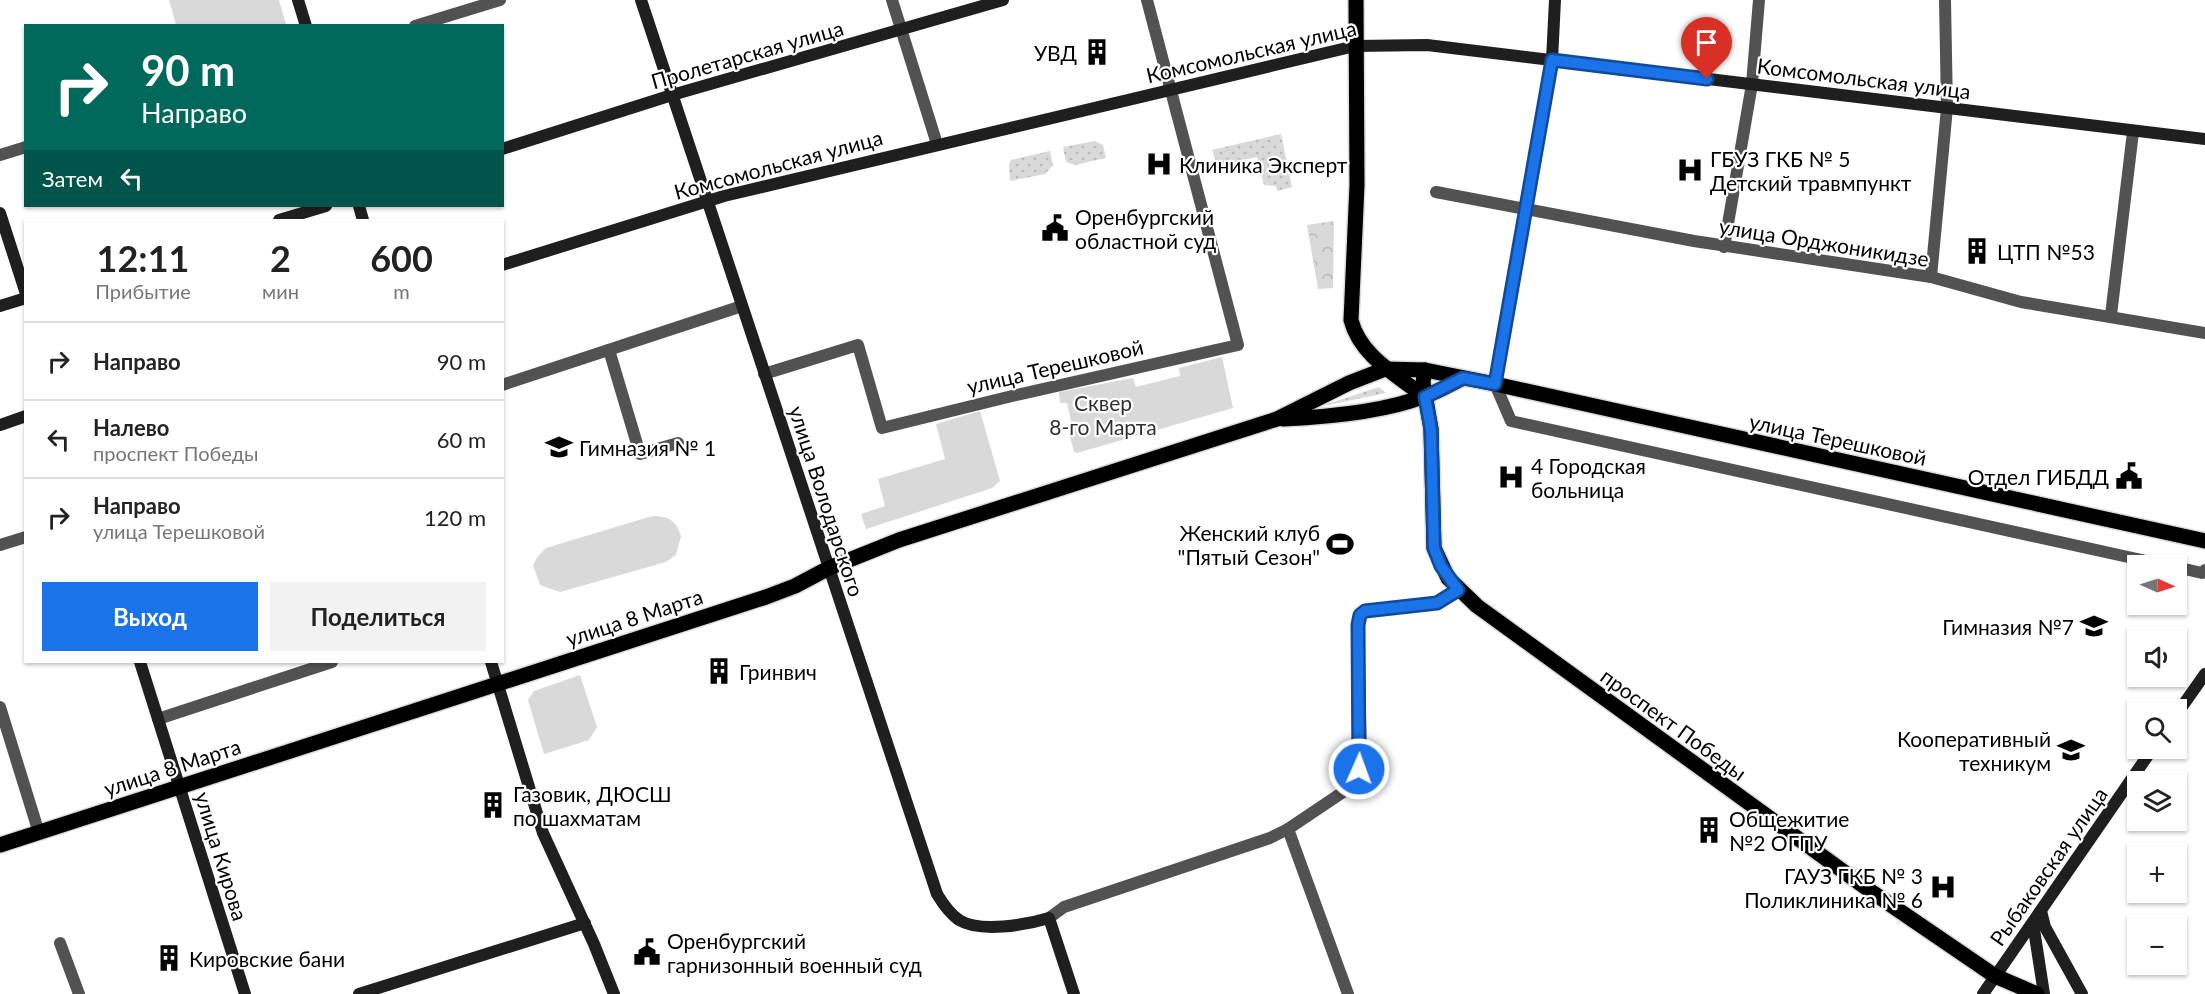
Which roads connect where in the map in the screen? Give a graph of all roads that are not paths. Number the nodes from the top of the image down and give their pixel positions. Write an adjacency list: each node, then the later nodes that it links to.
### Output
1 (298, 0): 11 (main road)
2 (500, 0): 12 (street)
3 (641, 0): 18 (main road, улица Володарского)
4 (892, 0): 13 (street)
5 (1003, 0): 13 (main road, Пролетарская улица)
6 (1147, 0): 17 (street)
7 (1356, 0): 14 (main road)
8 (1555, 0): 15 (main road)
9 (1759, 0): 16 (street)
10 (1945, 0): 19 (street)
11 (305, 24)
12 (422, 24)
13 (902, 31): 18 (main road, Пролетарская улица); 22 (street)
14 (1355, 46): 15 (main road, Комсомольская улица); 17 (main road, Комсомольская улица); 42 (main road)
15 (1552, 60): 16 (main road, Комсомольская улица); 29 (street)
16 (1752, 84): 19 (main road, Комсомольская улица); 32 (street)
17 (1171, 89): 22 (main road, Комсомольская улица); 44 (street, улица Терешковой)
18 (672, 95): 24 (main road, Пролетарская улица); 27 (main road, улица Володарского)
19 (1947, 108): 20 (main road, Комсомольская улица); 34 (street)
20 (2133, 132): 21 (main road, Комсомольская улица); 39 (street)
21 (2205, 140)
22 (937, 144): 27 (main road, Комсомольская улица)
23 (24, 148): 25 (street)
24 (504, 148)
25 (0, 155)
26 (1436, 192): 29 (street, улица Орджоникидзе)
27 (706, 202): 33 (main road, Комсомольская улица); 38 (main road, улица Володарского)
28 (323, 207): 31 (main road)
29 (1525, 208): 32 (street, улица Орджоникидзе); 47 (street)
30 (0, 213): 35 (main road)
31 (282, 219)
32 (1724, 247): 34 (street, улица Орджоникидзе)
33 (504, 264)
34 (1931, 277): 39 (street, улица Орджоникидзе)
35 (24, 288)
36 (24, 299): 37 (main road)
37 (0, 306)
38 (742, 306): 41 (street); 44 (main road, улица Володарского)
39 (2111, 315): 40 (street, улица Орджоникидзе)
40 (2205, 333)
41 (609, 350): 46 (street); 52 (street)
42 (1385, 369): 43 (main road, улица Терешковой); 48 (main road); 50 (main road, улица 8 Марта)
43 (1425, 370): 45 (main road, улица Терешковой); 48 (main road, проспект Победы)
44 (764, 374): 57 (main road, улица Володарского)
45 (1463, 378): 47 (main road, улица Терешковой); 48 (main road)
46 (504, 384)
47 (1495, 384): 54 (main road, улица Терешковой); 56 (street)
48 (1425, 397): 50 (main road, улица 8 Марта); 60 (main road, проспект Победы)
49 (24, 417): 51 (main road)
50 (1277, 419): 57 (main road, улица 8 Марта)
51 (0, 424)
52 (678, 443)
53 (24, 538): 55 (street)
54 (2205, 541)
55 (0, 545)
56 (2127, 557)
57 (829, 567): 65 (main road, улица 8 Марта); 75 (main road, улица Володарского)
58 (2187, 569): 59 (street)
59 (2203, 571)
60 (1458, 590): 71 (street); 79 (main road, проспект Победы)
61 (140, 663): 68 (main road, улица Кирова)
62 (329, 663): 68 (street)
63 (491, 663): 65 (main road)
64 (2205, 674): 66 (main road)
65 (496, 683): 70 (main road, улица 8 Марта); 76 (main road)
66 (2187, 699)
67 (0, 707): 72 (street)
68 (158, 719): 70 (main road, улица Кирова)
69 (2145, 759): 74 (main road, Рыбаковская улица)
70 (180, 786): 72 (main road, улица 8 Марта); 81 (main road, улица Кирова)
71 (1288, 829): 75 (street); 85 (street)
72 (39, 833): 73 (main road, улица 8 Марта)
73 (0, 845)
74 (2041, 911): 77 (main road, Рыбаковская улица); 89 (main road)
75 (1049, 918): 84 (main road)
76 (585, 923): 82 (main road); 83 (main road)
77 (2033, 923): 79 (main road, Рыбаковская улица); 88 (main road)
78 (60, 943): 80 (street)
79 (1995, 976): 86 (main road, Рыбаковская улица); 87 (main road, проспект Победы)
80 (79, 994)
81 (245, 994)
82 (359, 994)
83 (614, 994)
84 (1074, 994)
85 (1348, 994)
86 (1983, 994)
87 (2037, 994)
88 (2044, 994)
89 (2082, 994)

